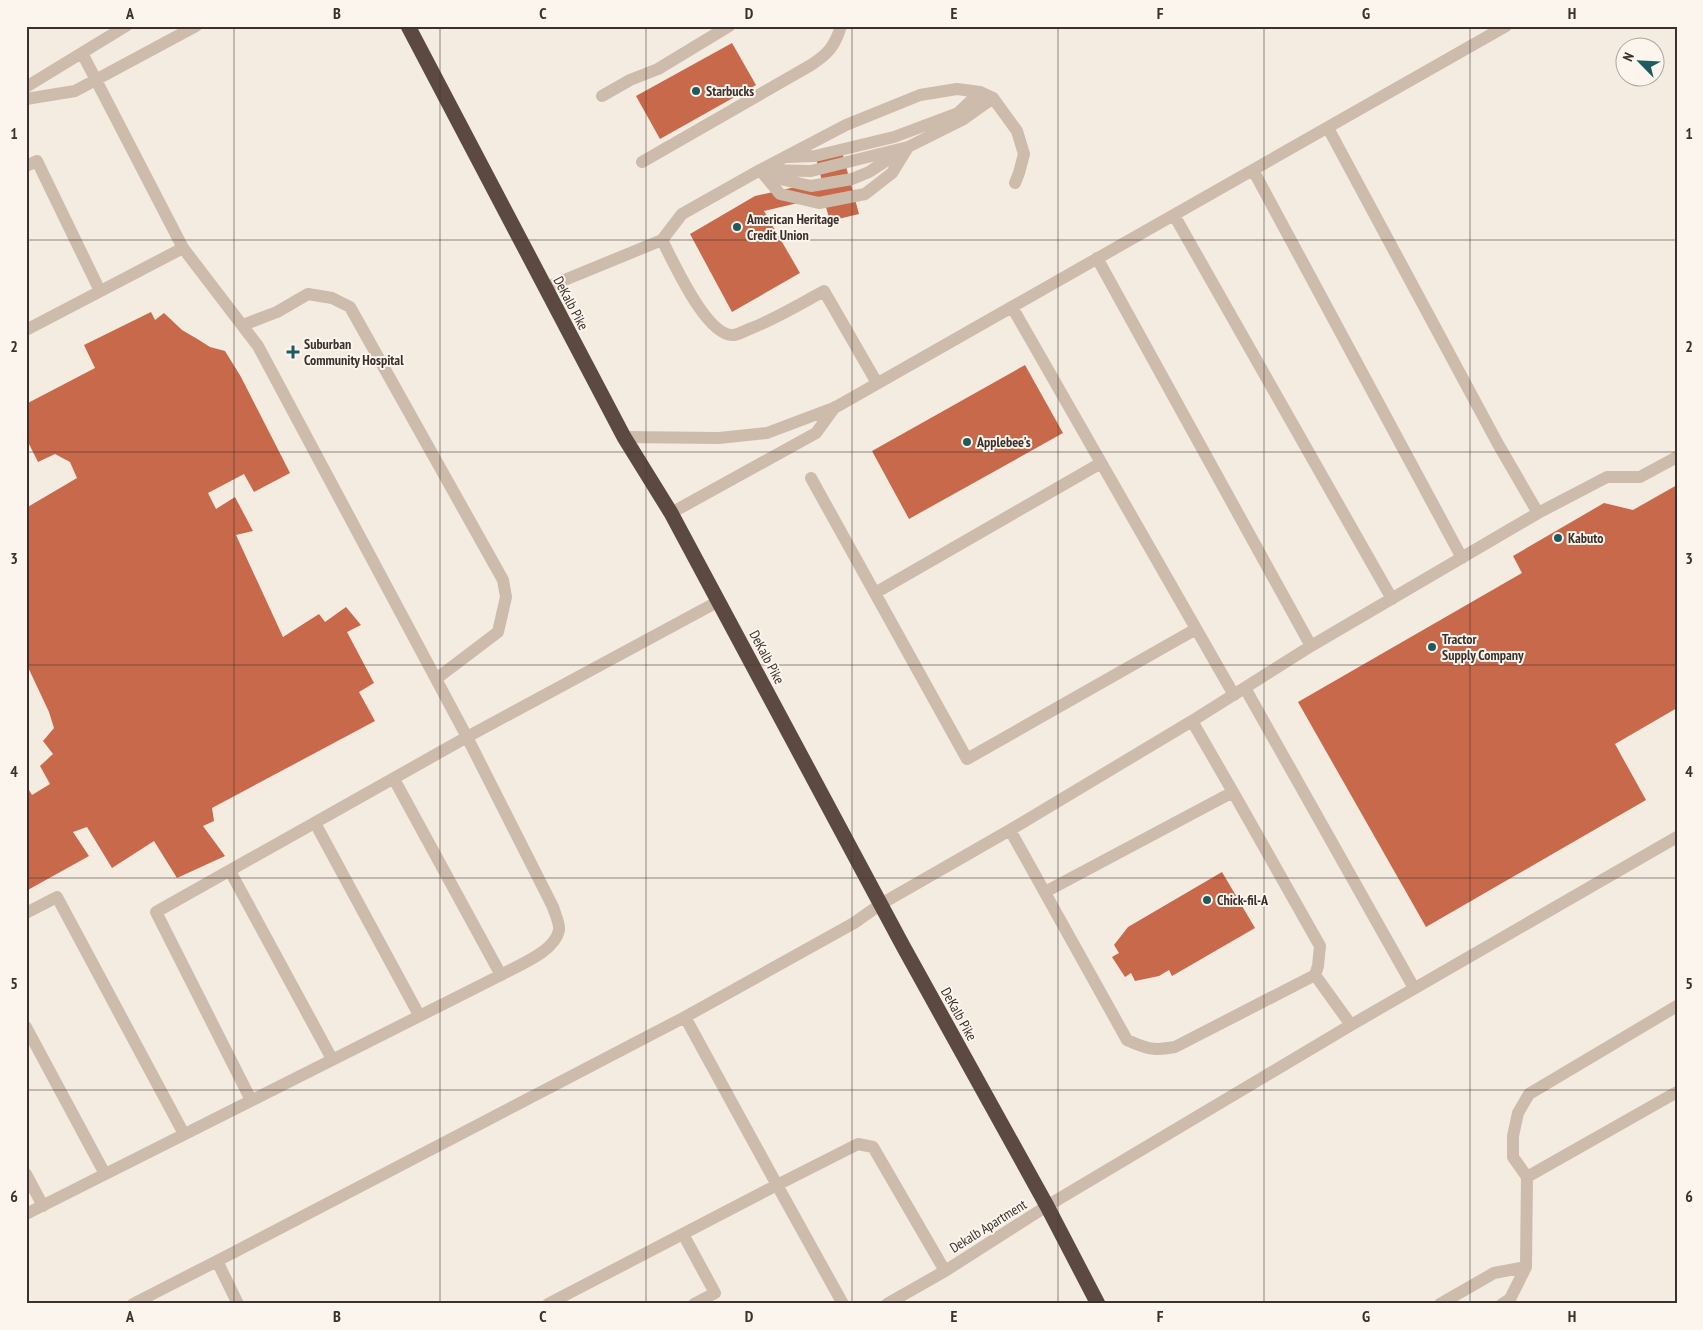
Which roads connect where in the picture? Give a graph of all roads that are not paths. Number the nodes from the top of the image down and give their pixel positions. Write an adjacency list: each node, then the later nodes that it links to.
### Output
1 (126, 26): 7 (street)
2 (196, 26): 8 (street)
3 (408, 26): 26 (highway, DeKalb Pike)
4 (729, 26): 11 (street)
5 (841, 26): 17 (street)
6 (1506, 26): 14 (street)
7 (82, 53): 8 (street); 9 (street)
8 (96, 80): 13 (street); 24 (street)
9 (26, 87)
10 (980, 92): 12 (street); 16 (street); 16 (street)
11 (602, 96)
12 (993, 98): 15 (street); 21 (street)
13 (26, 99)
14 (1328, 128): 20 (street); 38 (street)
15 (908, 147): 19 (street); 19 (street)
16 (784, 158): 19 (street)
17 (642, 162)
18 (26, 166): 27 (street)
19 (760, 170): 23 (street)
20 (1253, 170): 22 (street); 39 (street)
21 (1015, 183)
22 (1174, 215): 25 (street); 41 (street)
23 (662, 240): 26 (street); 31 (street)
24 (183, 248): 27 (street); 29 (street)
25 (1097, 258): 28 (street); 44 (street)
26 (545, 288): 33 (highway, DeKalb Pike)
27 (100, 291): 30 (street)
28 (1012, 307): 31 (street); 35 (street)
29 (243, 326): 45 (street); 45 (street)
30 (27, 327)
31 (877, 383): 32 (street)
32 (836, 406): 33 (street); 37 (street)
33 (624, 437): 37 (highway, DeKalb Pike)
34 (1677, 457): 38 (street)
35 (1101, 463): 40 (street); 43 (street)
36 (811, 478): 40 (street)
37 (671, 513): 42 (highway, DeKalb Pike)
38 (1538, 513): 39 (street)
39 (1462, 558): 41 (street)
40 (875, 593): 43 (street)
41 (1392, 599): 44 (street)
42 (719, 601): 48 (street); 56 (highway, DeKalb Pike)
43 (1196, 628): 46 (street)
44 (1311, 646): 46 (street)
45 (436, 679): 48 (street)
46 (1239, 692): 47 (street); 60 (street)
47 (1192, 721): 50 (street); 52 (street)
48 (467, 737): 49 (street); 58 (street)
49 (394, 779): 51 (street); 58 (street)
50 (1233, 792): 55 (street); 59 (street)
51 (315, 824): 54 (street); 62 (street)
52 (1010, 830): 55 (street); 56 (street)
53 (1677, 837): 60 (street, Dekalb Apartment)
54 (230, 870): 66 (street); 68 (street)
55 (1044, 892): 59 (street)
56 (882, 904): 63 (street); 75 (highway, DeKalb Pike)
57 (26, 913): 69 (street)
58 (501, 975): 62 (street)
59 (1315, 975): 64 (street)
60 (1414, 988): 64 (street, Dekalb Apartment)
61 (1677, 1006): 72 (street)
62 (419, 1015): 66 (street)
63 (686, 1017): 73 (street); 78 (street)
64 (1351, 1025): 75 (street, Dekalb Apartment)
65 (26, 1027): 71 (street)
66 (332, 1059): 68 (street)
67 (1677, 1092): 72 (street)
68 (251, 1100): 69 (street)
69 (184, 1134): 71 (street)
70 (26, 1174): 74 (street)
71 (105, 1174): 74 (street)
72 (1527, 1177): 79 (street)
73 (777, 1185): 77 (street); 80 (street); 85 (street)
74 (43, 1206): 76 (street)
75 (1047, 1206): 80 (street, Dekalb Apartment); 87 (highway, DeKalb Pike)
76 (26, 1214)
77 (683, 1234): 83 (street); 84 (street)
78 (217, 1262): 81 (street); 82 (street)
79 (1526, 1267): 88 (street); 89 (street)
80 (945, 1271): 86 (street, Dekalb Apartment)
81 (133, 1304)
82 (238, 1304)
83 (548, 1304)
84 (694, 1304)
85 (843, 1304)
86 (887, 1304)
87 (1098, 1304)
88 (1440, 1304)
89 (1502, 1304)

